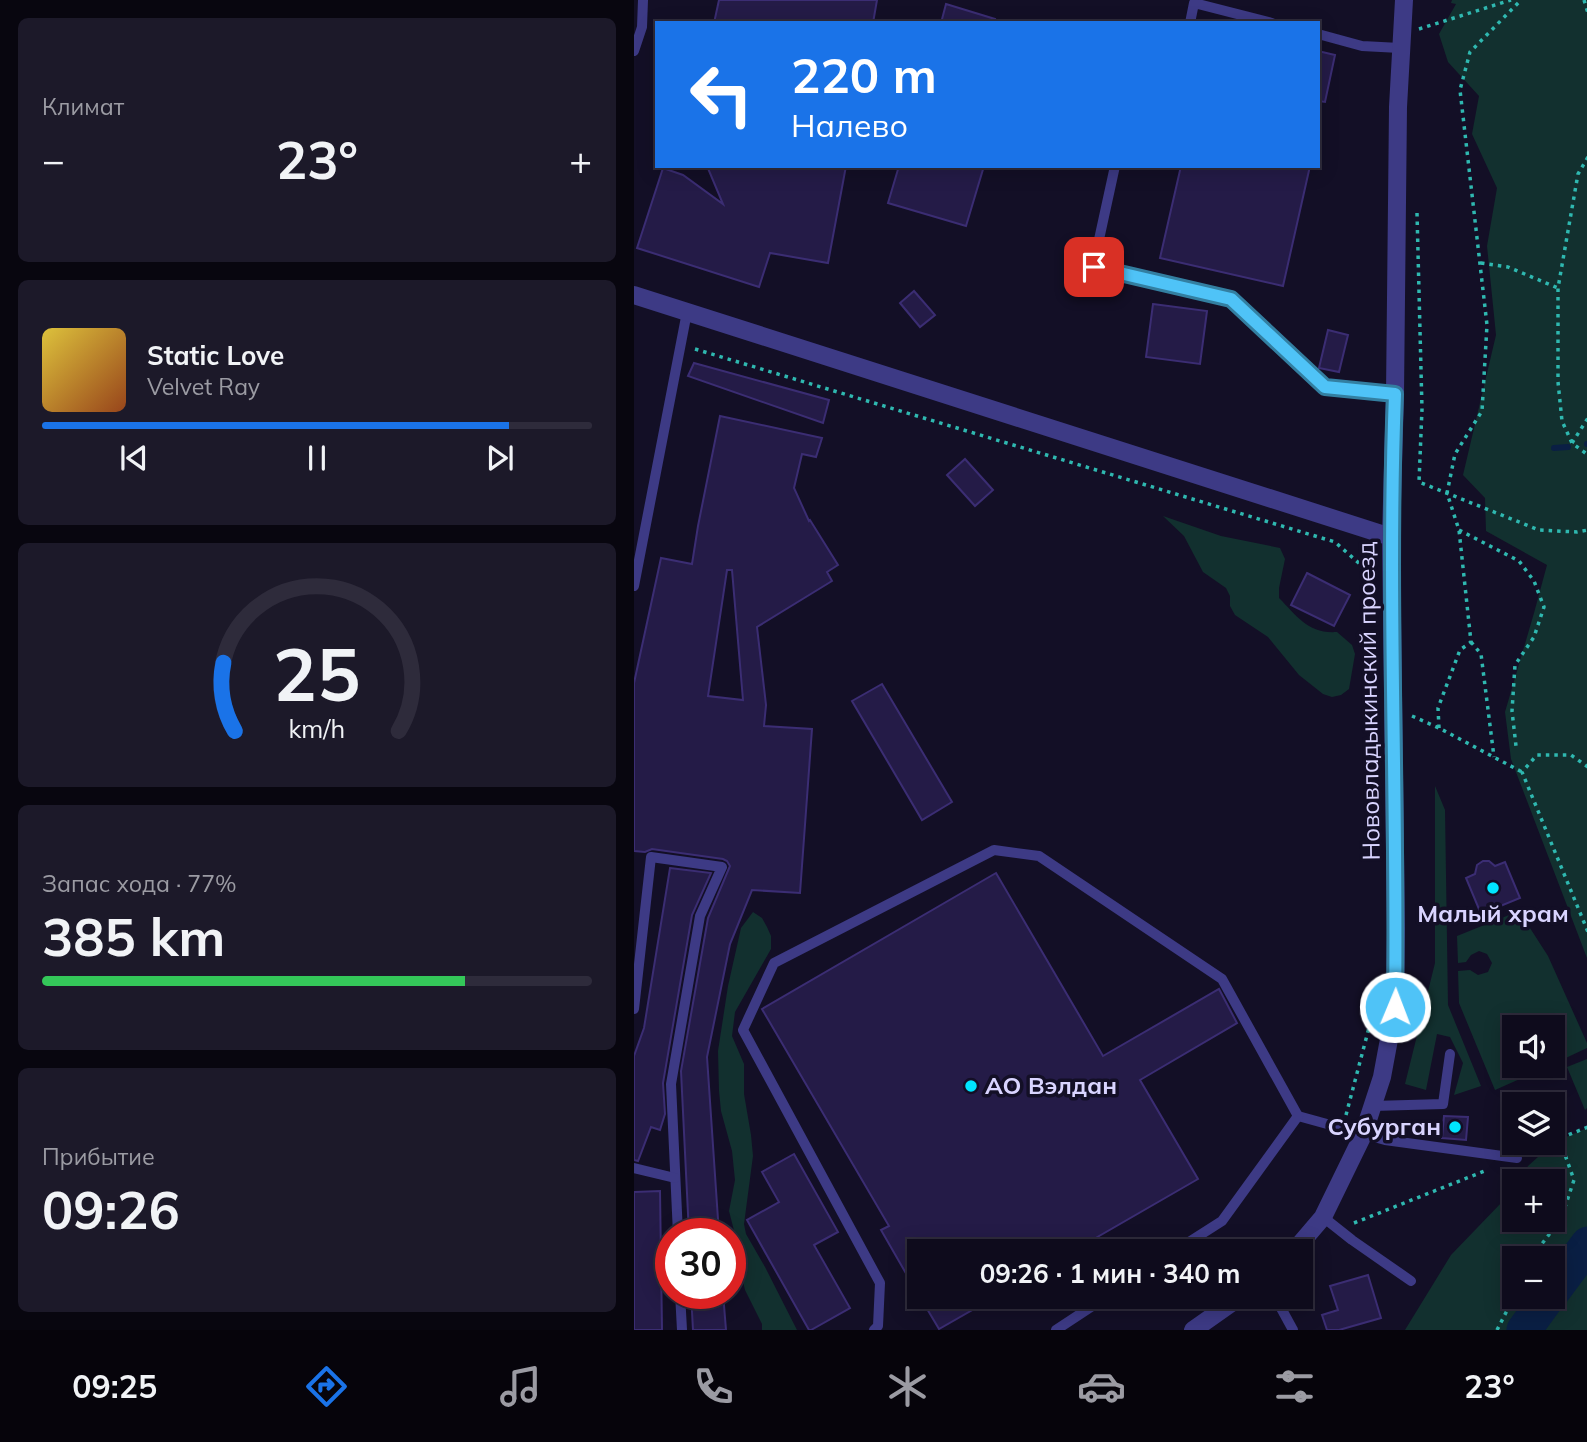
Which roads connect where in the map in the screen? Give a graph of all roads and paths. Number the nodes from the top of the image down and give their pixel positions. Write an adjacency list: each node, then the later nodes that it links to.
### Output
1 (643, 0): 12 (lane)
2 (1404, 0): 11 (street, Нововладыкинский проезд)
3 (1511, 0): 9 (path)
4 (1521, 0): 16 (path)
5 (1584, 0): 6 (path)
6 (1588, 13)
7 (1190, 21): 8 (lane)
8 (1264, 21)
9 (1420, 29): 11 (path); 11 (path)
10 (1320, 35): 11 (lane)
11 (1407, 41): 21 (street, Нововладыкинский проезд)
12 (634, 51)
13 (1588, 157): 17 (path)
14 (1115, 168): 21 (lane)
15 (1417, 201): 25 (path)
16 (1481, 263): 17 (path); 25 (path)
17 (1558, 288): 23 (path)
18 (634, 296): 19 (street)
19 (686, 312): 20 (lane); 28 (street)
20 (681, 345): 29 (lane); 30 (path)
21 (1395, 394): 28 (street, Нововладыкинский проезд)
22 (1588, 418): 23 (path)
23 (1572, 443): 24 (path)
24 (1588, 455)
25 (1447, 492): 26 (path); 27 (path)
26 (1459, 530): 31 (path); 34 (path)
27 (1588, 530)
28 (1391, 537): 42 (street, Нововладыкинский проезд)
29 (634, 586)
30 (1373, 586)
31 (1471, 642): 33 (path); 35 (path)
32 (1412, 716): 33 (path)
33 (1438, 728): 35 (path)
34 (1516, 746)
35 (1494, 757): 37 (path)
36 (1588, 767): 37 (path)
37 (1522, 772): 38 (path)
38 (1588, 932)
39 (1377, 999): 45 (path)
40 (634, 1009): 52 (lane)
41 (1450, 1054): 42 (lane)
42 (1373, 1106): 46 (street, Нововладыкинский проезд)
43 (1298, 1116): 45 (lane); 57 (lane); 68 (lane)
44 (1588, 1127): 47 (path)
45 (1343, 1129): 46 (lane)
46 (1363, 1135): 50 (lane); 53 (street, Нововладыкинский проезд)
47 (1565, 1136)
48 (1523, 1155): 50 (path)
49 (1565, 1155): 60 (path)
50 (1517, 1158): 55 (path)
51 (634, 1168): 52 (lane)
52 (675, 1178): 54 (lane)
53 (1323, 1217): 55 (lane); 59 (street, Нововладыкинский проезд)
54 (677, 1218)
55 (1338, 1229): 61 (lane)
56 (1285, 1234): 58 (path)
57 (1193, 1239)
58 (1279, 1239)
59 (1304, 1239)
60 (1540, 1246)
61 (1411, 1281)
62 (680, 1309): 67 (lane)
63 (1088, 1309): 69 (lane)
64 (1223, 1309): 70 (street)
65 (1282, 1309): 71 (lane)
66 (1508, 1309): 72 (path)
67 (681, 1330)
68 (874, 1330)
69 (1056, 1330)
70 (1193, 1330)
71 (1293, 1330)
72 (1497, 1330)

